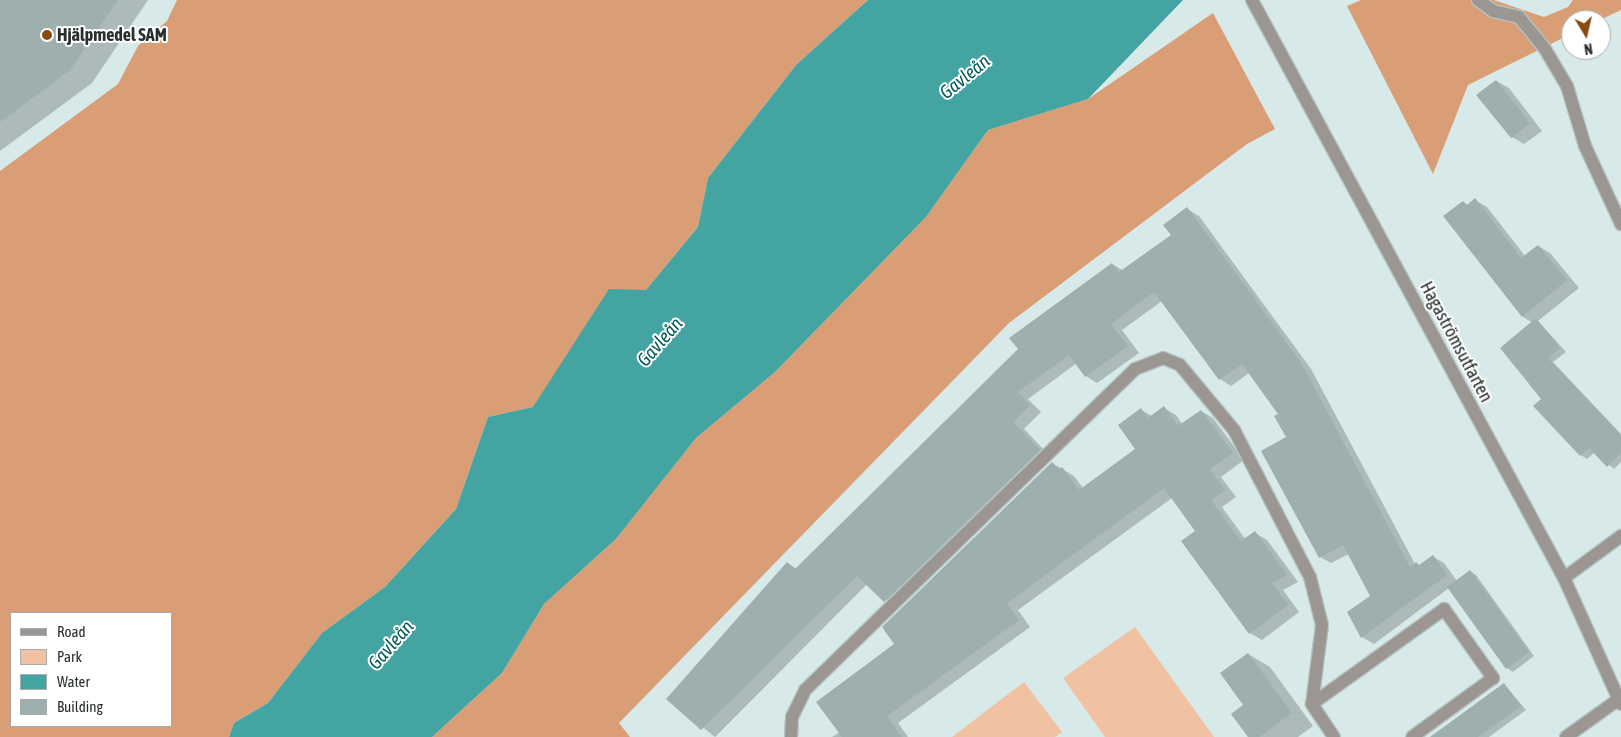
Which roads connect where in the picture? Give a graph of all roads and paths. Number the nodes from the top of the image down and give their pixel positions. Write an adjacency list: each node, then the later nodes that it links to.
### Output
1 (1252, 0): 5 (street, Hagaströmsutfarten)
2 (1478, 0): 3 (street)
3 (1621, 224)
4 (1621, 536): 5 (street)
5 (1564, 578): 6 (street, Hagaströmsutfarten)
6 (1620, 701): 11 (street)
7 (1312, 704): 8 (street); 9 (street); 10 (street)
8 (791, 737)
9 (1334, 737)
10 (1412, 737)
11 (1566, 737)

